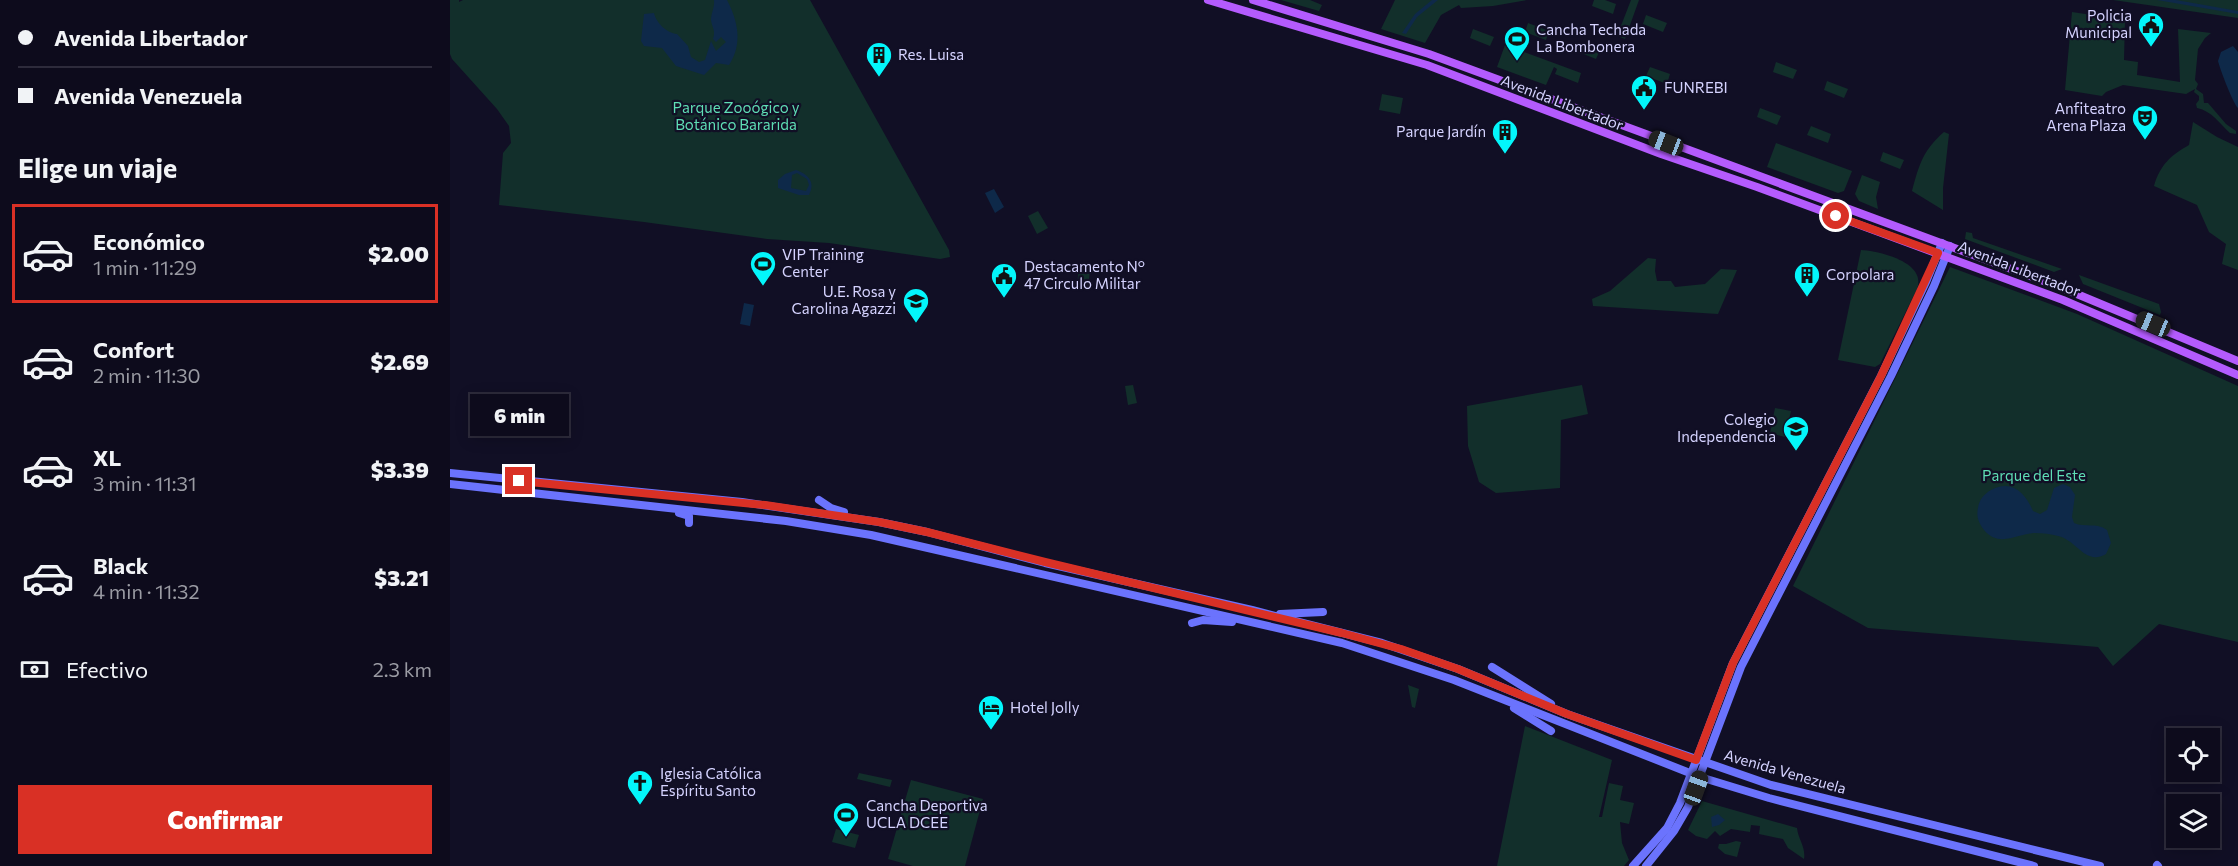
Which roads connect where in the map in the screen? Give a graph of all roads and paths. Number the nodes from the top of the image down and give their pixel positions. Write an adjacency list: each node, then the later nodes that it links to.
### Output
1 (1208, 0): 4 (main road, Avenida Libertador)
2 (1252, 0): 3 (main road, Avenida Libertador)
3 (1946, 244): 4 (street); 5 (main road, Avenida Libertador)
4 (1943, 255): 6 (main road, Avenida Libertador); 21 (street); 21 (street)
5 (2238, 361)
6 (2238, 375)
7 (450, 473): 11 (street, Avenida Venezuela)
8 (450, 484): 10 (street, Avenida Venezuela)
9 (819, 500): 11 (street)
10 (661, 507): 12 (street); 16 (street, Avenida Venezuela)
11 (862, 519): 14 (street, Avenida Venezuela)
12 (689, 523)
13 (1323, 612): 14 (street)
14 (1264, 613): 19 (street, Avenida Venezuela)
15 (1192, 623): 16 (street)
16 (1252, 623): 18 (street, Avenida Venezuela)
17 (1492, 667): 19 (street)
18 (1494, 697): 20 (street); 22 (street, Avenida Venezuela)
19 (1567, 714): 21 (street, Avenida Venezuela)
20 (1551, 731)
21 (1700, 761): 22 (street); 23 (street); 27 (street, Avenida Venezuela)
22 (1692, 774): 23 (street, Avenida Venezuela); 24 (street)
23 (1700, 777): 25 (street); 26 (street, Avenida Venezuela)
24 (1634, 866)
25 (1646, 866)
26 (2034, 866)
27 (2100, 866)

